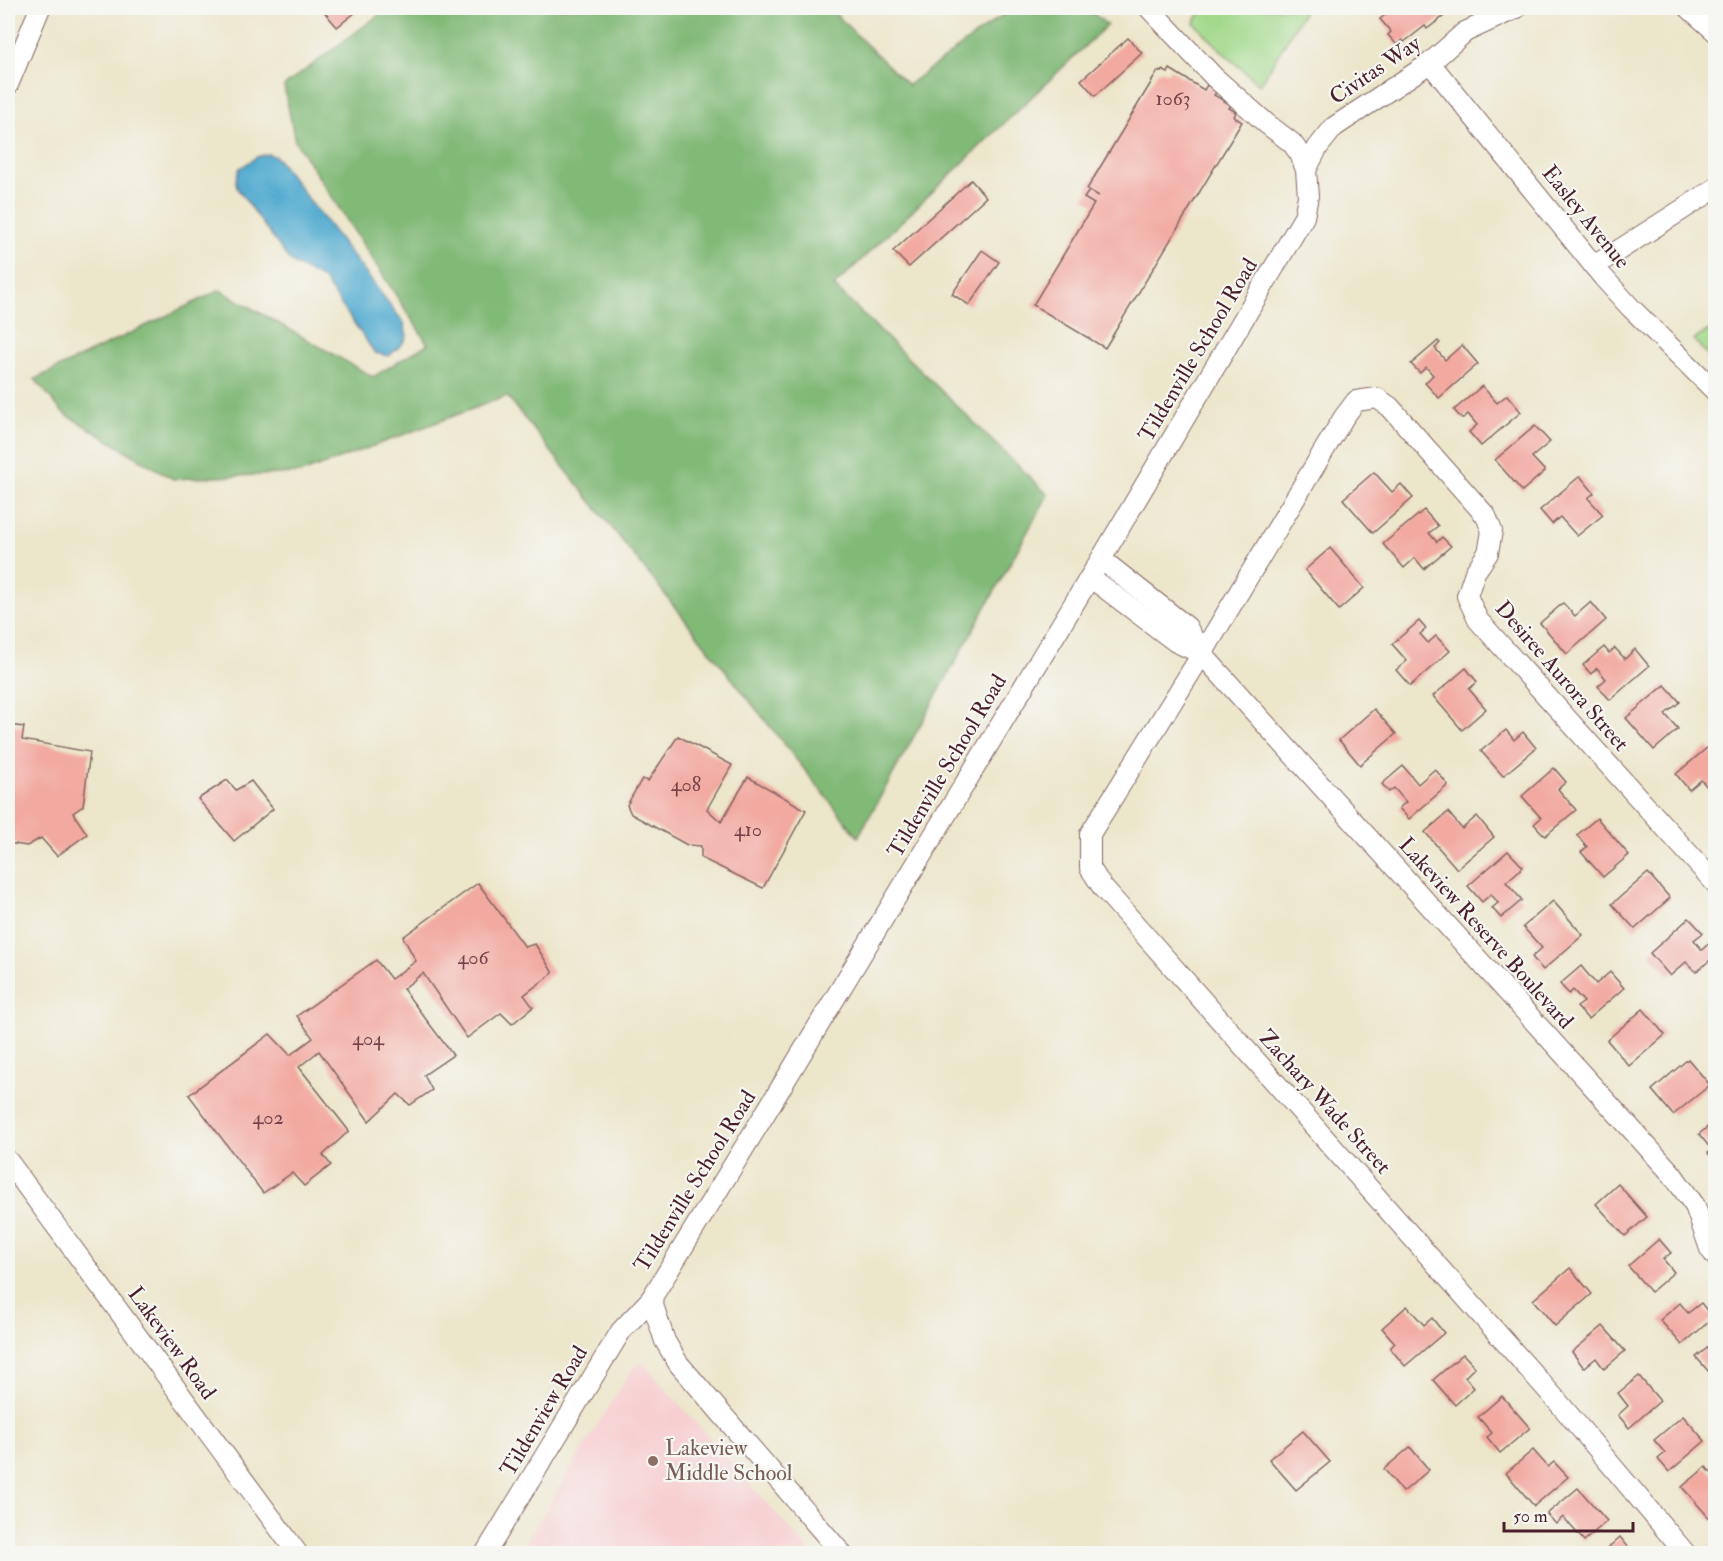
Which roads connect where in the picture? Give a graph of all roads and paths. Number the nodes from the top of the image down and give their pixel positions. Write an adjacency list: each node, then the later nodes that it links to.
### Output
1 (40, 8): 7 (street)
2 (1149, 8): 8 (street, Tildenville School Road)
3 (1517, 8): 6 (street, Civitas Way)
4 (1689, 8): 5 (street)
5 (1716, 32)
6 (1430, 63): 8 (street, Civitas Way); 10 (street, Easley Avenue)
7 (8, 85)
8 (1306, 170): 12 (street, Tildenville School Road)
9 (1716, 188): 10 (street)
10 (1594, 266): 11 (street, Easley Avenue)
11 (1716, 392)
12 (1101, 559): 13 (street, Tildenville School Road); 14 (street, Lakeview Reserve Boulevard)
13 (1090, 577): 14 (street, Lakeview Reserve Boulevard); 18 (street, Tildenville School Road)
14 (1202, 654): 15 (street, Desiree Aurora Street); 17 (street, Lakeview Reserve Boulevard); 22 (street, Zachary Wade Street)
15 (1716, 884)
16 (8, 1161): 19 (street, Lakeview Road)
17 (1716, 1257)
18 (651, 1299): 20 (street, Tildenview Road); 21 (street, Tildenville School Road)
19 (298, 1554)
20 (485, 1554)
21 (842, 1554)
22 (1686, 1554)

